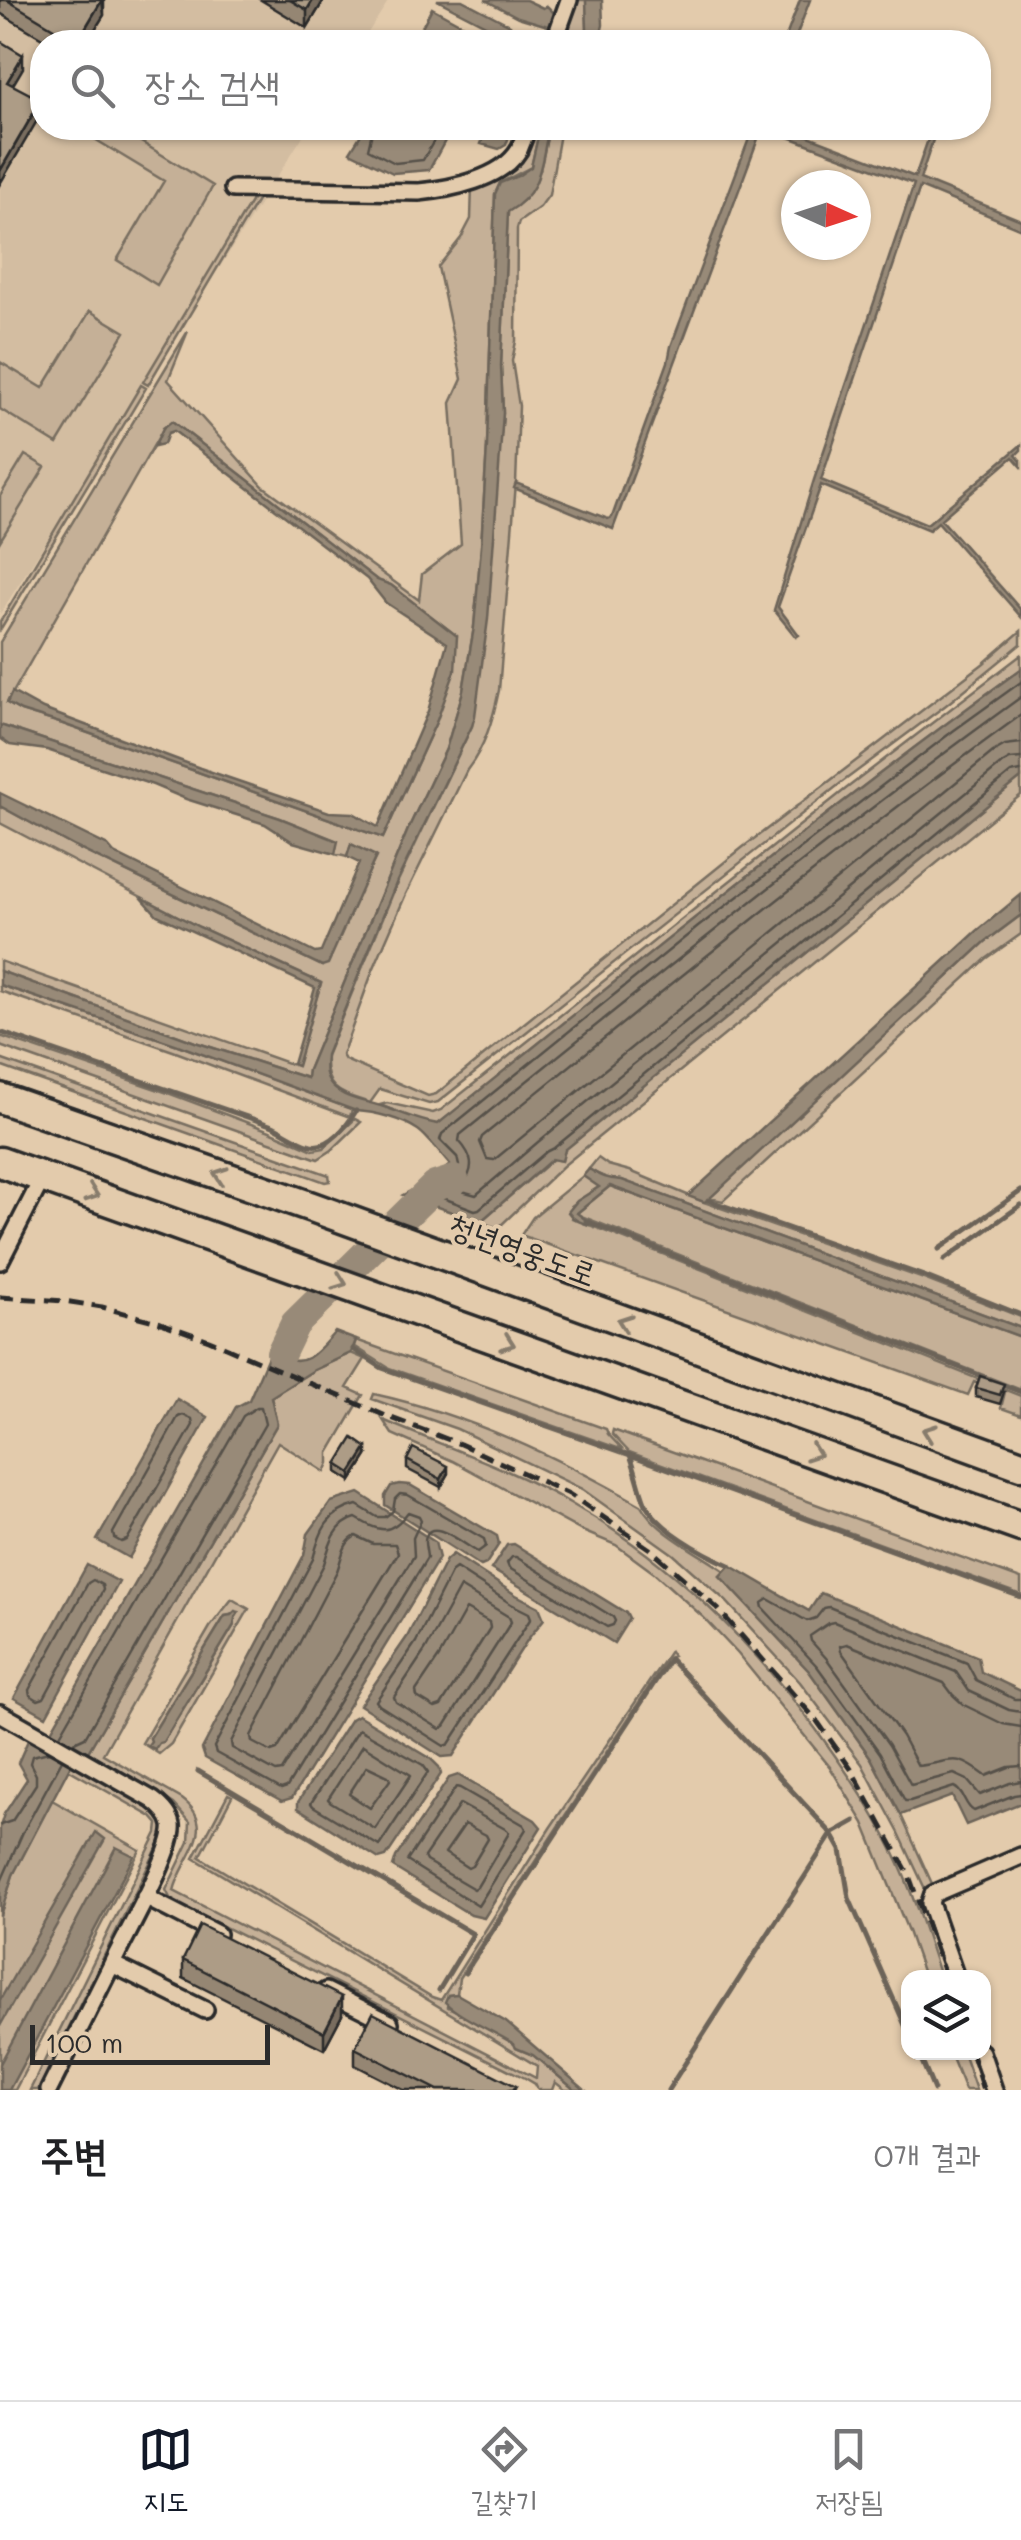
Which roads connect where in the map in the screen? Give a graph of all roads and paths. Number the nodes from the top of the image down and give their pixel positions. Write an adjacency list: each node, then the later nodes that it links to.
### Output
1 (522, 140): 2 (street)
2 (233, 189)
3 (0, 1098): 7 (highway, 청년영웅도로, one-way to 3)
4 (0, 1162): 5 (highway)
5 (43, 1177): 6 (street); 8 (highway, one-way to 8)
6 (0, 1262)
7 (1021, 1465)
8 (1021, 1527)
9 (0, 1713): 11 (street)
10 (1021, 1856): 14 (street)
11 (144, 1897): 12 (street); 13 (street)
12 (233, 1943)
13 (112, 1964): 16 (street); 19 (street)
14 (953, 1970)
15 (304, 1979): 17 (street)
16 (206, 2010)
17 (410, 2034)
18 (984, 2060): 20 (street)
19 (49, 2090)
20 (994, 2090)

